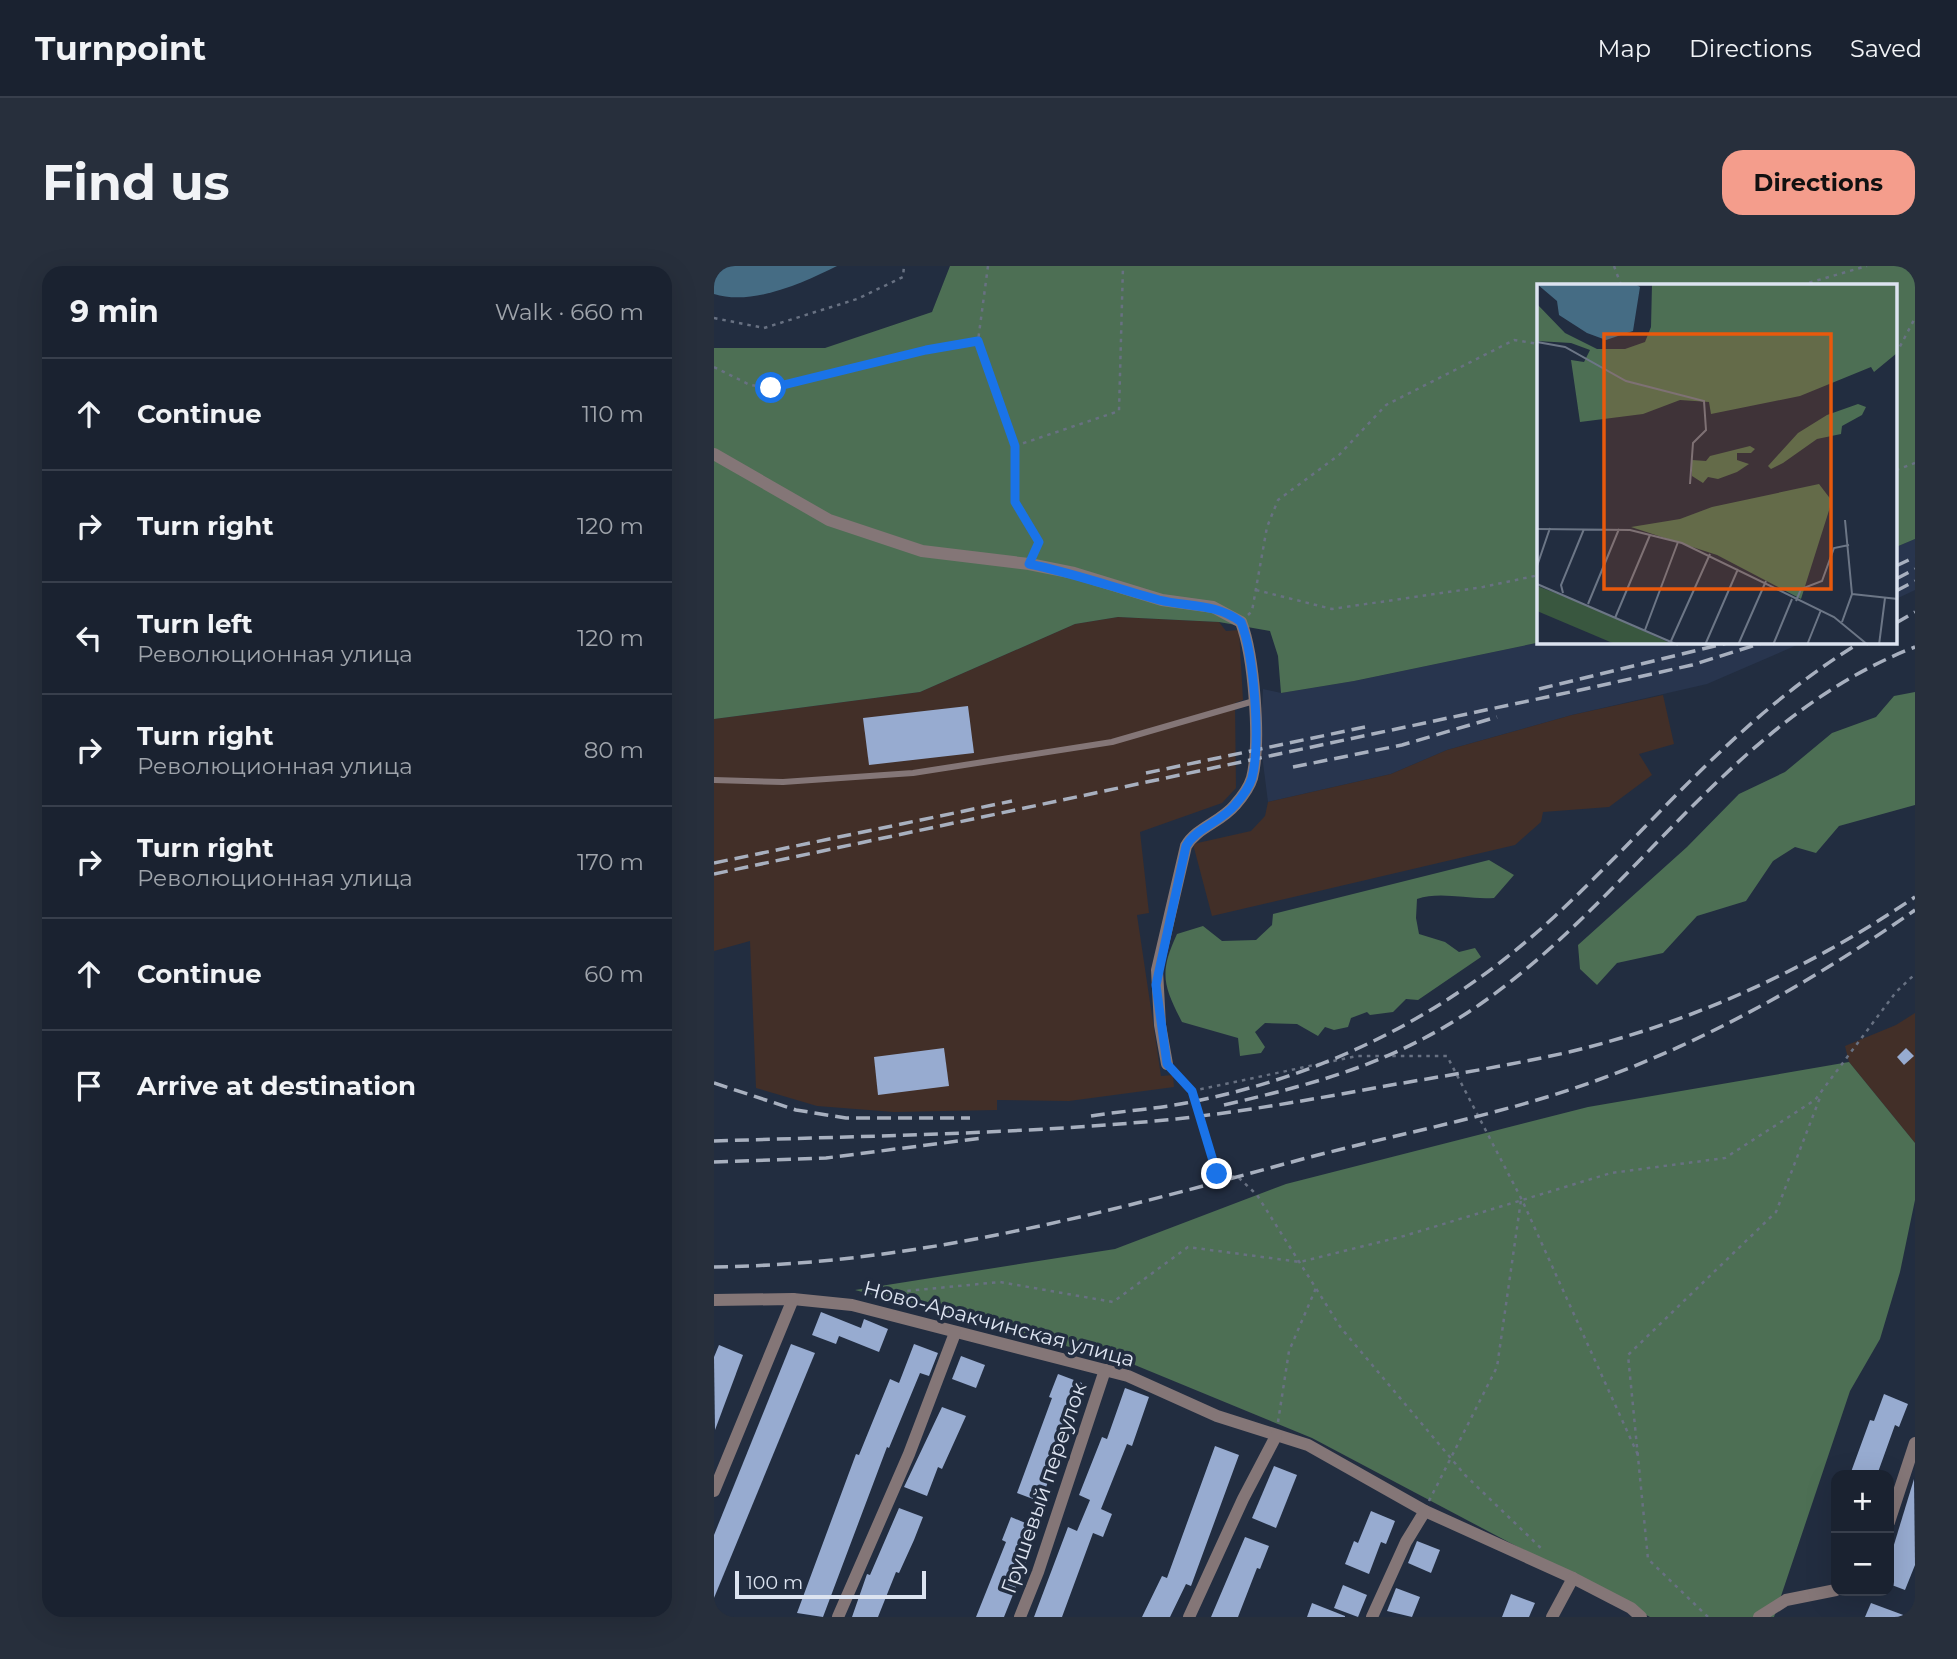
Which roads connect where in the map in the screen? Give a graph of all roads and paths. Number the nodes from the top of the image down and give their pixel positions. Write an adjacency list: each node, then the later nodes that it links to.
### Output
1 (904, 266): 8 (path)
2 (988, 266): 10 (path)
3 (1123, 266): 14 (path)
4 (1614, 266): 6 (path)
5 (1867, 266): 7 (path)
6 (1621, 284)
7 (1804, 284)
8 (714, 318)
9 (1915, 318): 12 (path)
10 (978, 341): 13 (path); 14 (path)
11 (1537, 344): 20 (path)
12 (1898, 351)
13 (714, 366)
14 (1015, 446): 18 (path)
15 (714, 454): 18 (street)
16 (1915, 463): 17 (path)
17 (1898, 469)
18 (1029, 564): 21 (street)
19 (1537, 575): 20 (path)
20 (1256, 590): 21 (path)
21 (1241, 622): 22 (street)
22 (1254, 701): 23 (lane); 25 (street)
23 (714, 780)
24 (1915, 974): 26 (path)
25 (1167, 1064): 27 (path)
26 (1823, 1089): 28 (path); 38 (path)
27 (1192, 1091): 28 (path); 29 (path)
28 (1521, 1200): 29 (path); 38 (path); 39 (path)
29 (1300, 1262): 30 (path); 31 (path)
30 (1316, 1288): 36 (path); 39 (path)
31 (864, 1295)
32 (793, 1299): 33 (street, Ново-Аракчинская улица); 34 (street, Ново-Аракчинская улица); 40 (street)
33 (714, 1300)
34 (956, 1333): 35 (street, Ново-Аракчинская улица); 46 (street)
35 (1105, 1370): 36 (street, Ново-Аракчинская улица); 47 (street, Грушевый переулок)
36 (1276, 1436): 42 (street, Ново-Аракчинская улица); 48 (street)
37 (1915, 1443): 41 (street)
38 (1638, 1455): 52 (path)
39 (1449, 1457): 42 (path); 43 (path)
40 (714, 1491)
41 (1894, 1507)
42 (1425, 1511): 44 (street, Ново-Аракчинская улица); 49 (street)
43 (1553, 1560)
44 (1573, 1578): 50 (street); 51 (street, Ново-Аракчинская улица)
45 (1831, 1591): 53 (street)
46 (838, 1617)
47 (1020, 1617)
48 (1189, 1617)
49 (1371, 1617)
50 (1552, 1617)
51 (1641, 1617)
52 (1709, 1617)
53 (1759, 1617)

